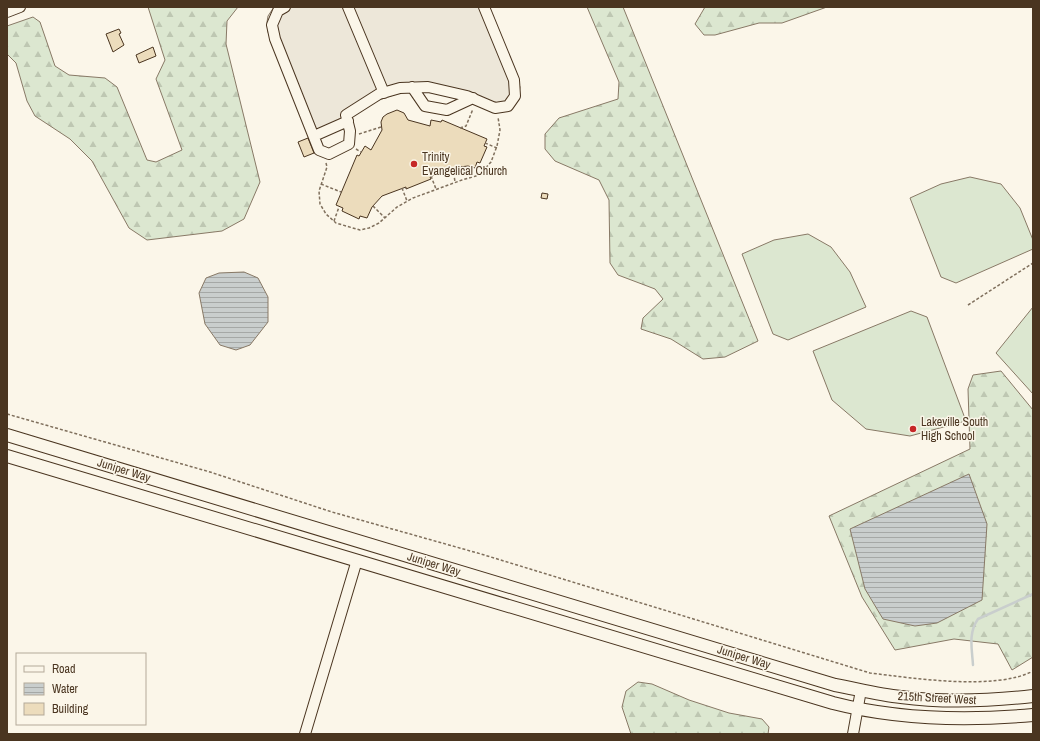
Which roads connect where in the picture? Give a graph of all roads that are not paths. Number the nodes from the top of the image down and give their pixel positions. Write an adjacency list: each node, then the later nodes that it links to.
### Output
1 (20, 7): 5 (street)
2 (285, 7): 10 (street)
3 (348, 7): 7 (street)
4 (484, 7): 8 (street)
5 (7, 12)
6 (412, 88): 7 (street); 8 (street); 8 (street)
7 (384, 93): 9 (street)
8 (473, 98)
9 (348, 121): 10 (street); 10 (street)
10 (314, 136)
11 (7, 435): 14 (main road, Juniper Way)
12 (7, 456): 13 (main road, Juniper Way)
13 (357, 560): 16 (main road, Juniper Way); 18 (street)
14 (861, 690): 15 (main road, 215th Street West); 16 (street)
15 (1033, 696)
16 (857, 709): 17 (main road, 215th Street West); 19 (street)
17 (1033, 715)
18 (305, 734)
19 (853, 734)

